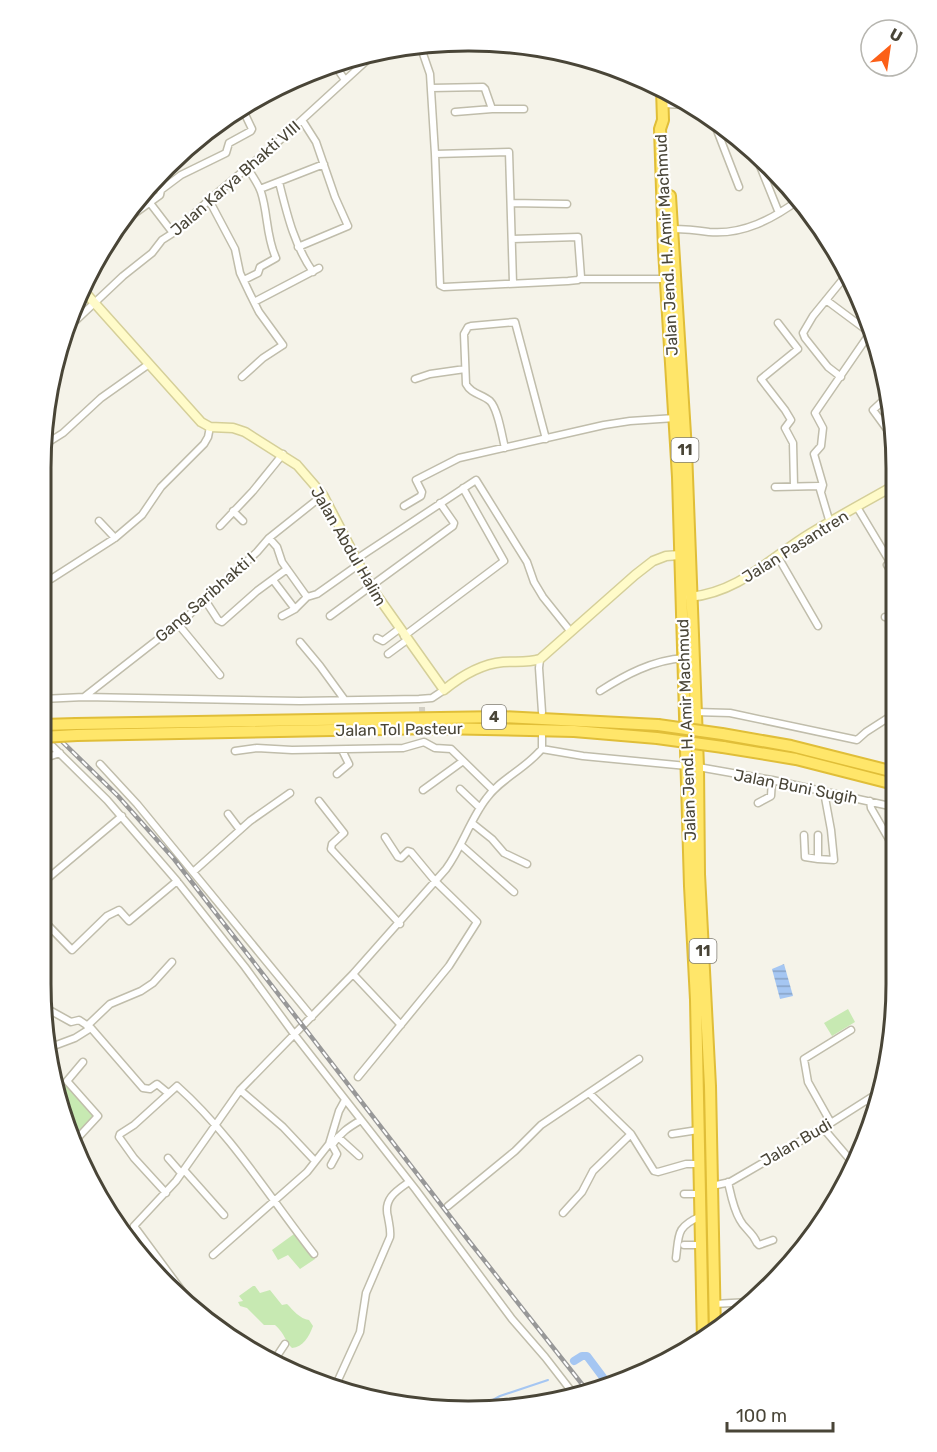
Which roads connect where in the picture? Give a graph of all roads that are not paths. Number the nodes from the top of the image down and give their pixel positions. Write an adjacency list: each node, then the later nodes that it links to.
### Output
1 (423, 54): 5 (street)
2 (362, 65): 4 (street, Jalan Karya Bhakti VIII)
3 (339, 71): 4 (street)
4 (345, 80): 13 (street, Jalan Karya Bhakti VIII)
5 (430, 88): 9 (street); 16 (street)
6 (663, 99): 7 (highway, Jalan Jend. H. Amir Machmud / 11)
7 (663, 104): 8 (street); 14 (highway, Jalan Jend. H. Amir Machmud / 11)
8 (672, 104)
9 (492, 109): 10 (street); 11 (street)
10 (524, 109)
11 (455, 112)
12 (246, 116): 23 (street)
13 (302, 120): 17 (street); 18 (street, Jalan Karya Bhakti VIII)
14 (663, 120): 31 (highway, Jalan Jend. H. Amir Machmud / 11); 35 (highway, Jalan Jend. H. Amir Machmud / 11)
15 (718, 134): 21 (street)
16 (435, 154): 26 (street); 39 (street)
17 (324, 164): 20 (street); 34 (street)
18 (247, 166): 22 (street); 24 (street, Jalan Karya Bhakti VIII)
19 (762, 171): 30 (street)
20 (279, 182): 22 (street); 34 (street)
21 (739, 187)
22 (261, 189): 37 (street)
23 (161, 190): 25 (street)
24 (209, 200): 32 (street, Jalan Karya Bhakti VIII); 37 (street)
25 (150, 203): 29 (street); 32 (street)
26 (511, 203): 27 (street); 33 (street)
27 (567, 204)
28 (792, 204): 30 (street)
29 (141, 209)
30 (779, 213): 31 (street)
31 (672, 229): 35 (highway, Jalan Jend. H. Amir Machmud / 11)
32 (173, 233): 43 (street, Jalan Karya Bhakti VIII)
33 (512, 240): 36 (street); 39 (street)
34 (298, 247): 42 (street)
35 (671, 278): 36 (street); 54 (highway, Jalan Jend. H. Amir Machmud / 11); 86 (highway, Jalan Jend. H. Amir Machmud / 11)
36 (580, 279): 39 (street)
37 (243, 280): 42 (street)
38 (841, 281): 41 (street)
39 (513, 283)
40 (89, 296): 43 (street)
41 (826, 300): 46 (street); 51 (street)
42 (254, 302): 50 (street)
43 (95, 303): 44 (street, Jalan Karya Bhakti VIII); 48 (street)
44 (80, 317)
45 (778, 323): 61 (street)
46 (861, 326)
47 (866, 342): 51 (street)
48 (149, 364): 56 (street); 58 (street)
49 (465, 369): 52 (street); 57 (street); 59 (street)
50 (242, 377)
51 (841, 377): 65 (street)
52 (415, 379)
53 (880, 402): 55 (street)
54 (675, 418): 57 (street); 77 (highway, Jalan Jend. H. Amir Machmud / 11)
55 (883, 425)
56 (210, 427): 60 (street, Jalan Abdul Halim); 75 (street)
57 (546, 439): 59 (street)
58 (52, 440)
59 (505, 448): 68 (street)
60 (283, 454): 66 (street, Jalan Abdul Halim); 70 (street)
61 (794, 486): 62 (street); 65 (street)
62 (776, 487)
63 (463, 488): 67 (street); 93 (street); 94 (street)
64 (886, 490): 69 (street, Jalan Pasantren)
65 (821, 492): 73 (street)
66 (323, 495): 76 (street, Gang Saribhakti I); 80 (street, Jalan Abdul Halim)
67 (440, 503): 80 (street); 84 (street)
68 (404, 506)
69 (857, 507): 73 (street, Jalan Pasantren); 78 (street)
70 (233, 511): 72 (street); 74 (street)
71 (99, 521): 75 (street)
72 (243, 521)
73 (830, 523): 79 (street, Jalan Pasantren)
74 (220, 526)
75 (115, 538): 82 (street)
76 (269, 538): 81 (street); 87 (street, Gang Saribhakti I)
77 (680, 555): 93 (street); 98 (highway, Jalan Jend. H. Amir Machmud / 11)
78 (886, 555)
79 (778, 557): 86 (street, Jalan Pasantren); 92 (street)
80 (357, 562): 84 (street, Jalan Abdul Halim); 85 (street)
81 (287, 569): 83 (street); 85 (street)
82 (51, 579)
83 (273, 580): 87 (street); 88 (street)
84 (371, 587): 90 (street); 94 (street, Jalan Abdul Halim)
85 (307, 597): 88 (street)
86 (690, 597): 109 (highway, Jalan Jend. H. Amir Machmud / 11)
87 (205, 600): 91 (street, Gang Saribhakti I)
88 (295, 609): 89 (street)
89 (282, 616)
90 (330, 616)
91 (178, 624): 100 (street); 103 (street, Gang Saribhakti I)
92 (818, 626)
93 (571, 632): 99 (street)
94 (404, 635): 95 (street); 97 (street); 101 (street, Jalan Abdul Halim)
95 (377, 638)
96 (300, 642): 105 (street)
97 (388, 654)
98 (680, 658): 102 (street); 124 (highway, Jalan Jend. H. Amir Machmud / 11)
99 (540, 659): 101 (street); 108 (street)
100 (220, 675)
101 (444, 690): 106 (street)
102 (600, 691)
103 (84, 697): 104 (street); 105 (street)
104 (51, 699)
105 (344, 699): 106 (street)
106 (419, 699): 107 (street)
107 (422, 707)
108 (542, 712)
109 (696, 712): 110 (street); 124 (highway, Jalan Jend. H. Amir Machmud / 11)
110 (886, 719)
111 (330, 724): 113 (highway, Jalan Tol Pasteur / 4); 125 (highway, Jalan Tol Pasteur / 4, bridge); 128 (highway, Jalan Tol Pasteur / 4, bridge)
112 (51, 726): 113 (highway, Jalan Tol Pasteur / 4, bridge)
113 (77, 730): 114 (highway, Jalan Tol Pasteur / 4, bridge)
114 (51, 734)
115 (542, 736): 117 (street)
116 (51, 744): 120 (street)
117 (542, 749): 124 (street, Jalan Buni Sugih); 131 (street)
118 (342, 750): 119 (street); 122 (street); 126 (street)
119 (235, 751)
120 (60, 753): 121 (street); 140 (street)
121 (51, 756)
122 (463, 761): 130 (street); 131 (street)
123 (100, 764): 150 (street)
124 (693, 767): 127 (street, Jalan Buni Sugih); 169 (highway, Jalan Jend. H. Amir Machmud / 11); 170 (highway, Jalan Jend. H. Amir Machmud / 11)
125 (886, 770)
126 (337, 774)
127 (772, 780): 132 (street, Jalan Buni Sugih); 136 (street)
128 (886, 782)
129 (460, 789): 138 (street)
130 (423, 790)
131 (493, 790): 138 (street)
132 (824, 792): 135 (street, Jalan Buni Sugih); 148 (street)
133 (290, 793): 142 (street)
134 (318, 801): 155 (street)
135 (870, 801): 137 (street, Jalan Buni Sugih); 143 (street)
136 (758, 803)
137 (886, 805)
138 (480, 808): 141 (street)
139 (228, 814): 142 (street)
140 (122, 816): 151 (street); 152 (street)
141 (472, 823): 147 (street); 149 (street)
142 (240, 830): 150 (street)
143 (886, 834)
144 (818, 835): 148 (street)
145 (804, 836): 148 (street)
146 (385, 837): 153 (street)
147 (462, 846): 153 (street); 154 (street)
148 (818, 859)
149 (527, 864)
150 (193, 872): 160 (street)
151 (51, 876)
152 (177, 881): 156 (street); 164 (street)
153 (435, 881): 155 (street); 161 (street)
154 (514, 892)
155 (400, 924): 158 (street)
156 (51, 928)
157 (172, 962): 162 (street)
158 (353, 974): 160 (street); 161 (street)
159 (52, 1012): 162 (street)
160 (312, 1017): 164 (street)
161 (401, 1025): 168 (street)
162 (89, 1027): 165 (street); 172 (street)
163 (851, 1030): 178 (street)
164 (294, 1034): 171 (street); 175 (street)
165 (56, 1045)
166 (639, 1059): 173 (street)
167 (83, 1062): 184 (street)
168 (358, 1077)
169 (710, 1086): 170 (highway); 195 (highway, Jalan Jend. H. Amir Machmud / 11)
170 (698, 1087): 181 (highway, Jalan Jend. H. Amir Machmud / 11)
171 (240, 1089): 179 (street); 189 (street)
172 (168, 1093): 179 (street); 196 (street)
173 (589, 1093): 182 (street); 200 (street)
174 (870, 1098): 176 (street, Jalan Budi)
175 (345, 1100): 177 (street); 189 (street)
176 (867, 1100): 178 (street, Jalan Budi)
177 (361, 1120): 185 (street); 193 (street)
178 (831, 1123): 180 (street, Jalan Budi)
179 (215, 1125): 192 (street); 199 (street)
180 (823, 1128): 187 (street); 194 (street, Jalan Budi)
181 (698, 1130): 183 (street); 190 (highway, Jalan Jend. H. Amir Machmud / 11)
182 (630, 1134): 190 (street); 201 (street)
183 (672, 1134)
184 (80, 1136)
185 (338, 1137): 186 (street); 191 (street)
186 (359, 1156)
187 (848, 1157)
188 (168, 1158): 192 (street)
189 (315, 1161): 199 (street)
190 (699, 1164): 198 (highway, Jalan Jend. H. Amir Machmud / 11)
191 (331, 1165)
192 (183, 1172): 196 (street); 202 (street)
193 (409, 1182): 219 (street); 220 (street)
194 (728, 1182): 195 (street, Jalan Budi); 206 (street)
195 (712, 1186): 214 (highway, Jalan Jend. H. Amir Machmud / 11)
196 (166, 1193): 204 (street)
197 (684, 1194): 198 (street)
198 (699, 1194): 203 (highway, Jalan Jend. H. Amir Machmud / 11)
199 (274, 1203): 209 (street); 210 (street)
200 (448, 1206)
201 (563, 1213)
202 (224, 1215)
203 (700, 1216): 208 (highway, Jalan Jend. H. Amir Machmud / 11); 211 (street)
204 (134, 1226): 205 (street); 212 (street)
205 (132, 1230)
206 (773, 1240)
207 (684, 1245): 208 (street)
208 (700, 1245): 216 (highway, Jalan Jend. H. Amir Machmud / 11)
209 (314, 1254)
210 (213, 1255)
211 (676, 1258)
212 (173, 1279)
213 (737, 1303): 214 (street)
214 (714, 1304): 215 (highway, Jalan Jend. H. Amir Machmud / 11)
215 (715, 1321)
216 (703, 1329)
217 (285, 1344): 218 (street)
218 (278, 1355)
219 (338, 1380)
220 (569, 1389)

